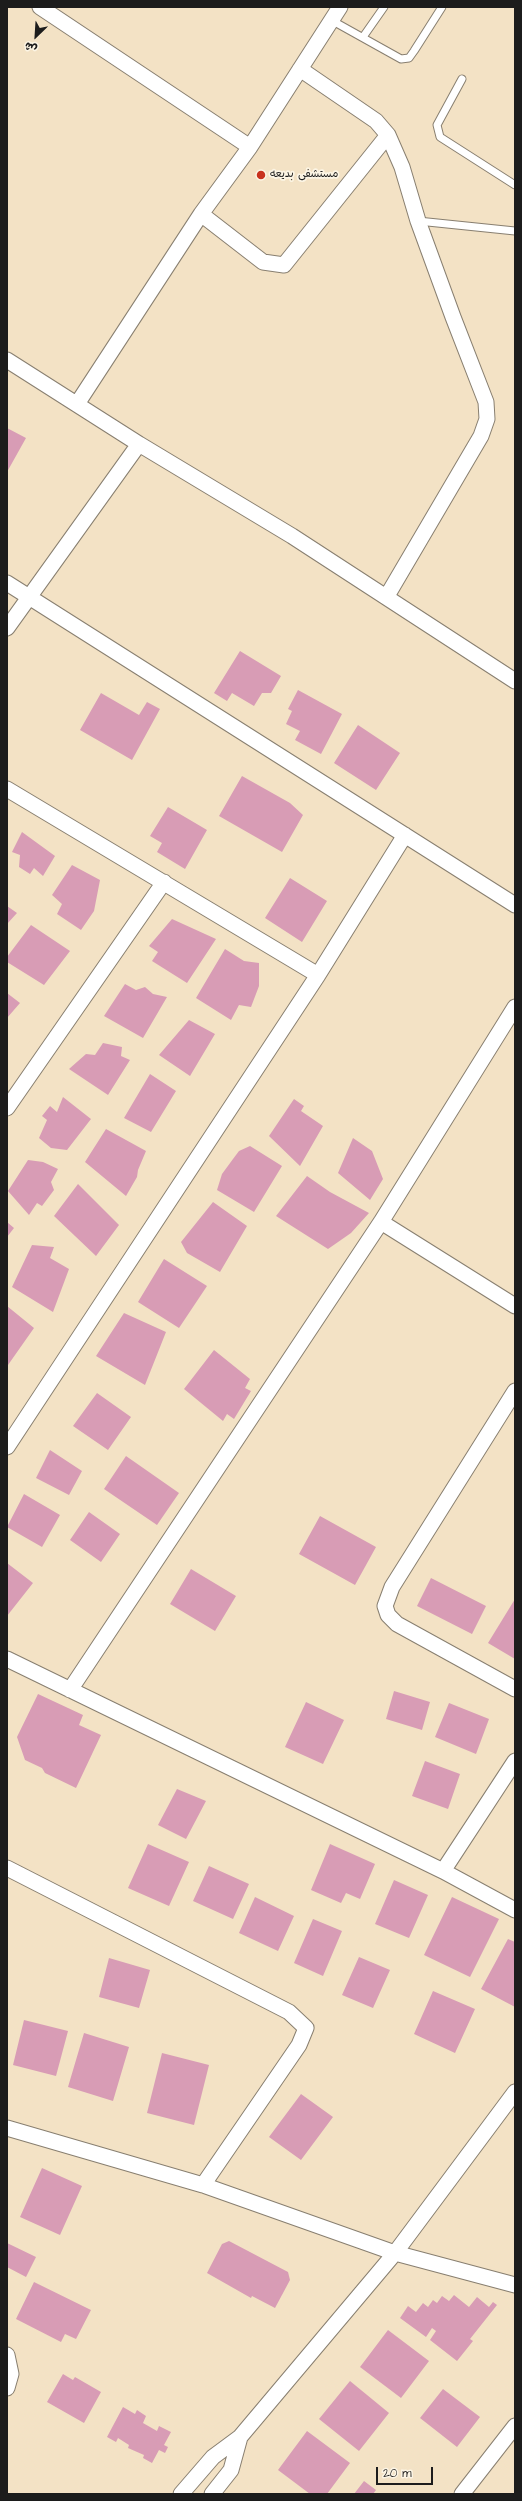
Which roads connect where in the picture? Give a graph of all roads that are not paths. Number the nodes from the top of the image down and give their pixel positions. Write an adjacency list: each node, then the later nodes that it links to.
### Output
1 (40, 7): 10 (street)
2 (340, 7): 5 (street)
3 (384, 7): 6 (lane)
4 (442, 7): 6 (lane)
5 (331, 20): 6 (lane); 7 (street)
6 (363, 36)
7 (300, 69): 9 (street); 10 (street)
8 (462, 79): 11 (lane)
9 (388, 135): 12 (street); 13 (street)
10 (250, 147): 12 (street)
11 (515, 184)
12 (201, 214): 16 (street)
13 (418, 221): 14 (lane); 19 (street)
14 (515, 231)
15 (7, 360): 16 (street)
16 (77, 404): 17 (street)
17 (139, 444): 19 (street); 20 (street)
18 (7, 583): 20 (street)
19 (387, 596): 22 (street)
20 (30, 597): 21 (street); 24 (street)
21 (7, 628)
22 (515, 681)
23 (8, 792): 25 (street)
24 (405, 836): 26 (street); 27 (street)
25 (164, 882): 27 (street); 29 (street)
26 (515, 905)
27 (318, 975): 33 (street)
28 (515, 1007): 30 (street)
29 (7, 1108)
30 (381, 1222): 31 (street); 36 (street)
31 (515, 1306)
32 (515, 1391): 35 (street)
33 (7, 1447)
34 (7, 1659): 36 (street)
35 (515, 1689)
36 (70, 1690): 39 (street)
37 (515, 1761): 39 (street)
38 (7, 1868): 43 (street)
39 (443, 1871): 40 (street)
40 (515, 1910)
41 (515, 2092): 44 (street)
42 (7, 2128): 43 (street)
43 (203, 2185): 44 (street)
44 (395, 2253): 45 (street); 49 (street)
45 (515, 2285)
46 (7, 2355): 47 (street)
47 (7, 2388)
48 (515, 2426): 52 (street)
49 (240, 2437): 50 (street); 51 (street)
50 (181, 2494)
51 (212, 2494)
52 (462, 2494)

